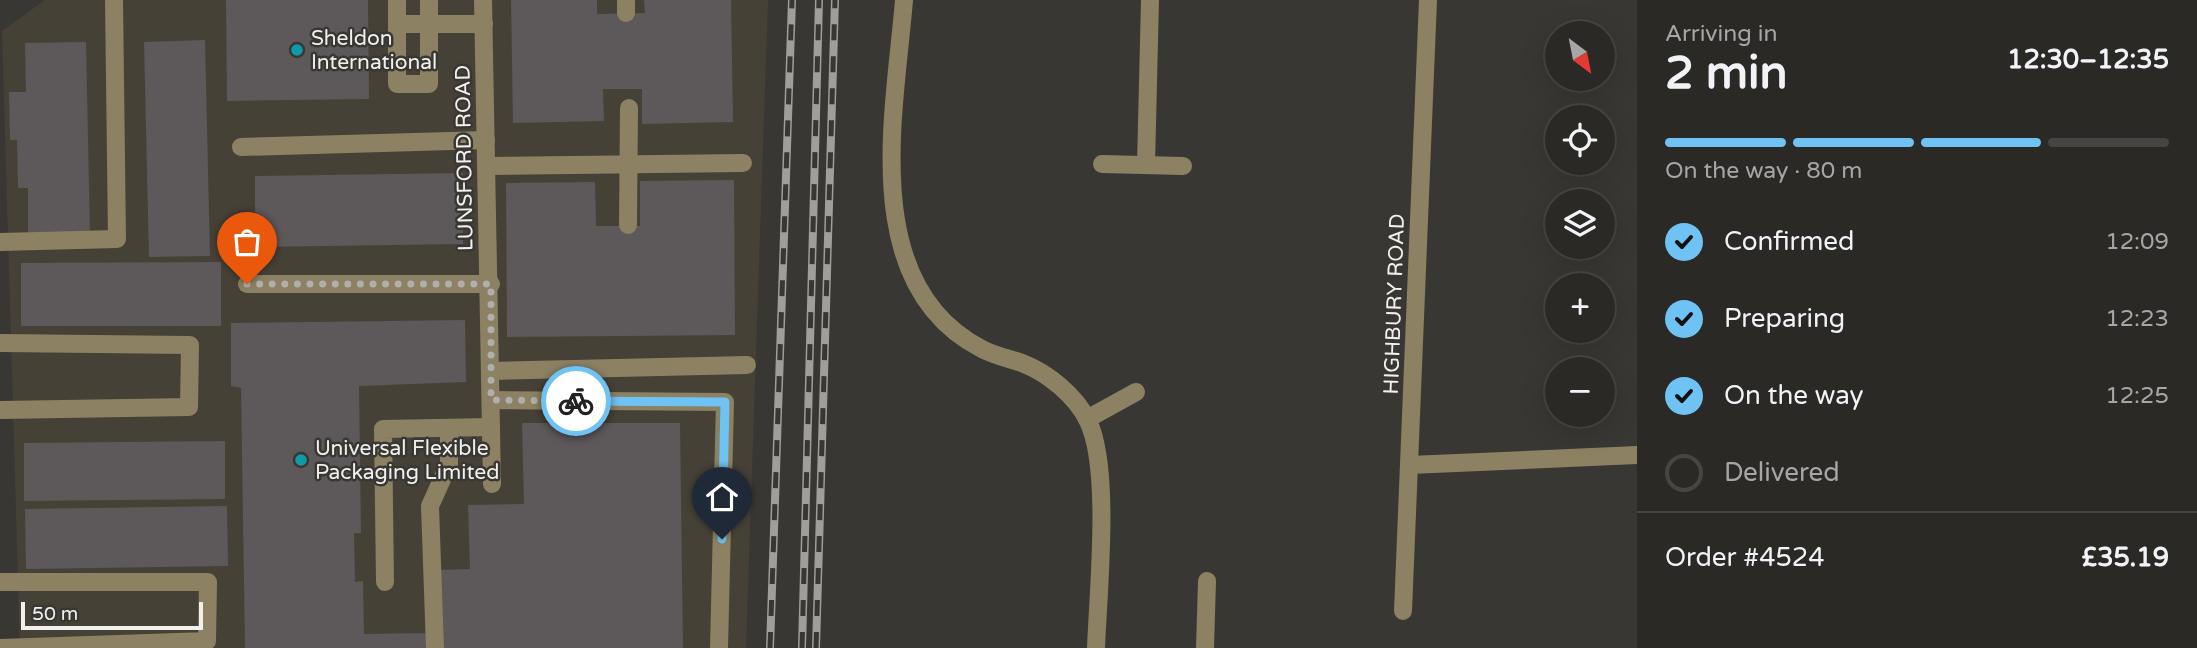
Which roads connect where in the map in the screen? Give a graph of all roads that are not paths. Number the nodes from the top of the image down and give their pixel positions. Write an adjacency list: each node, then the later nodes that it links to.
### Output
1 (114, 0): 21 (street)
2 (397, 0): 9 (street)
3 (429, 0): 8 (street)
4 (483, 0): 10 (street, LUNSFORD ROAD)
5 (904, 0): 30 (street)
6 (1150, 0): 16 (street)
7 (1428, 0): 34 (street, HIGHBURY ROAD)
8 (429, 23): 9 (street); 9 (street); 10 (street)
9 (397, 24)
10 (484, 24): 12 (street, LUNSFORD ROAD)
11 (629, 108): 18 (street)
12 (486, 140): 13 (street); 17 (street, LUNSFORD ROAD)
13 (241, 147)
14 (743, 163): 18 (street)
15 (1102, 164): 16 (street)
16 (1146, 165): 19 (street)
17 (487, 166): 18 (street); 23 (street, LUNSFORD ROAD)
18 (629, 166): 20 (street)
19 (1183, 166)
20 (628, 225)
21 (0, 242)
22 (247, 284): 23 (street)
23 (491, 284): 26 (street, LUNSFORD ROAD)
24 (0, 343): 29 (street)
25 (747, 365): 26 (street)
26 (491, 371): 28 (street, LUNSFORD ROAD)
27 (1136, 392): 30 (street)
28 (491, 400): 31 (street, LUNSFORD ROAD); 42 (street)
29 (0, 410)
30 (1087, 419): 43 (street)
31 (491, 427): 32 (street); 35 (street, LUNSFORD ROAD)
32 (449, 428): 38 (street); 41 (street)
33 (1637, 455): 34 (street)
34 (1410, 465): 39 (street, HIGHBURY ROAD)
35 (492, 484)
36 (1207, 581): 44 (street)
37 (0, 582): 40 (street)
38 (385, 582)
39 (1403, 611)
40 (0, 648)
41 (435, 648)
42 (719, 648)
43 (1096, 648)
44 (1205, 648)

